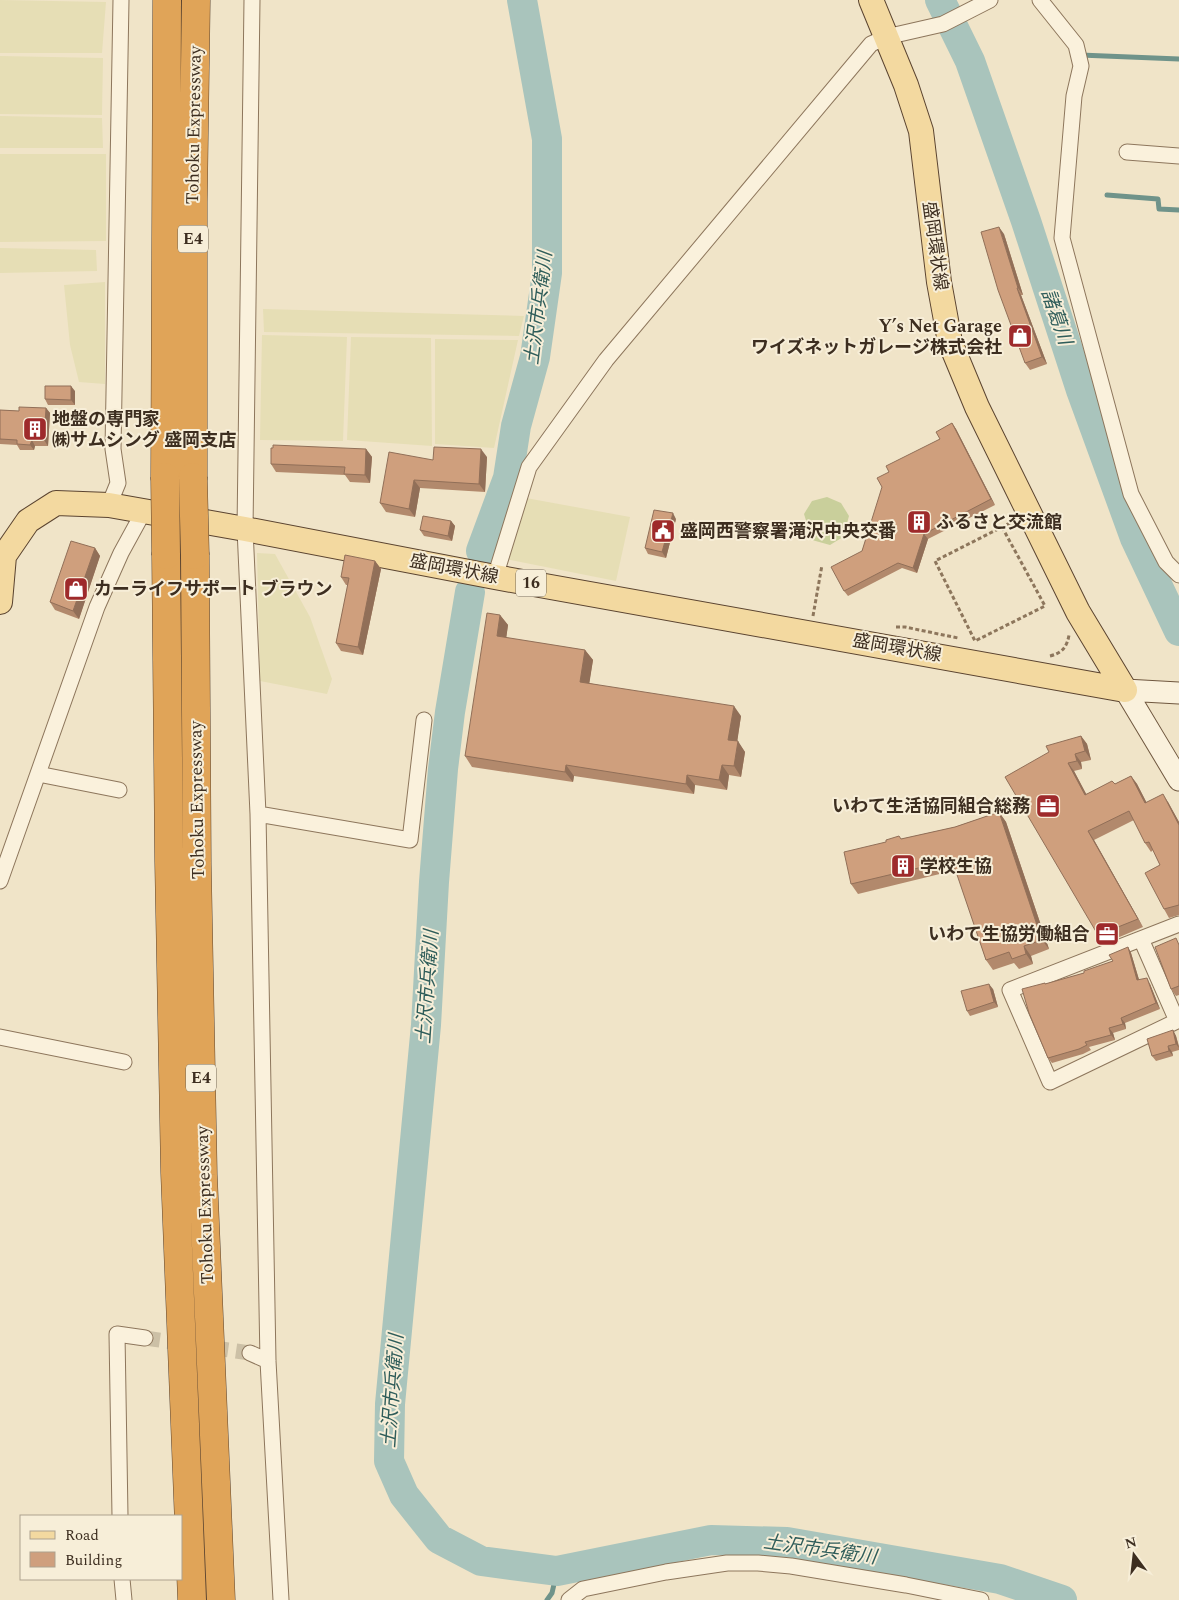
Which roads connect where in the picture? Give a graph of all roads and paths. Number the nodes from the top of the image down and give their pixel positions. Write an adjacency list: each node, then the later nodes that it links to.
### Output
1 (121, 0): 11 (street)
2 (167, 0): 45 (highway, Tohoku Expressway / E4, bridge)
3 (196, 0): 46 (highway, Tohoku Expressway / E4, bridge)
4 (252, 0): 15 (street)
5 (871, 0): 8 (main road, 盛岡環状線)
6 (990, 0): 8 (street)
7 (1040, 0): 18 (street)
8 (886, 37): 19 (street); 27 (main road, 盛岡環状線)
9 (1127, 152): 10 (street)
10 (1179, 156)
11 (109, 505): 12 (main road, 盛岡環状線 / 16); 16 (main road, 盛岡環状線 / 16)
12 (144, 511): 15 (main road, 盛岡環状線 / 16); 30 (street)
13 (1012, 512): 14 (path)
14 (1002, 527): 24 (path); 24 (path)
15 (246, 528): 19 (main road, 盛岡環状線 / 16); 33 (street)
16 (2, 556): 20 (main road, 盛岡環状線 / 16)
17 (822, 565): 21 (path)
18 (1179, 576)
19 (495, 577): 27 (main road, 盛岡環状線 / 16)
20 (0, 602)
21 (812, 623)
22 (887, 628): 24 (path)
23 (1068, 629): 26 (path)
24 (975, 642): 25 (path)
25 (984, 643)
26 (1046, 657)
27 (1125, 690): 28 (street); 31 (street)
28 (1177, 693)
29 (424, 720): 33 (street)
30 (38, 774): 32 (street); 34 (street)
31 (1179, 780)
32 (120, 790)
33 (258, 814): 41 (street)
34 (0, 881)
35 (1179, 924): 36 (street)
36 (1141, 939): 36 (street)
37 (0, 1036): 38 (street)
38 (124, 1062)
39 (145, 1338): 42 (street)
40 (250, 1353): 41 (street)
41 (268, 1360): 47 (street)
42 (120, 1515)
43 (122, 1580): 44 (street)
44 (124, 1600)
45 (192, 1600)
46 (221, 1600)
47 (281, 1600)
48 (569, 1600): 49 (street)
49 (981, 1600)

